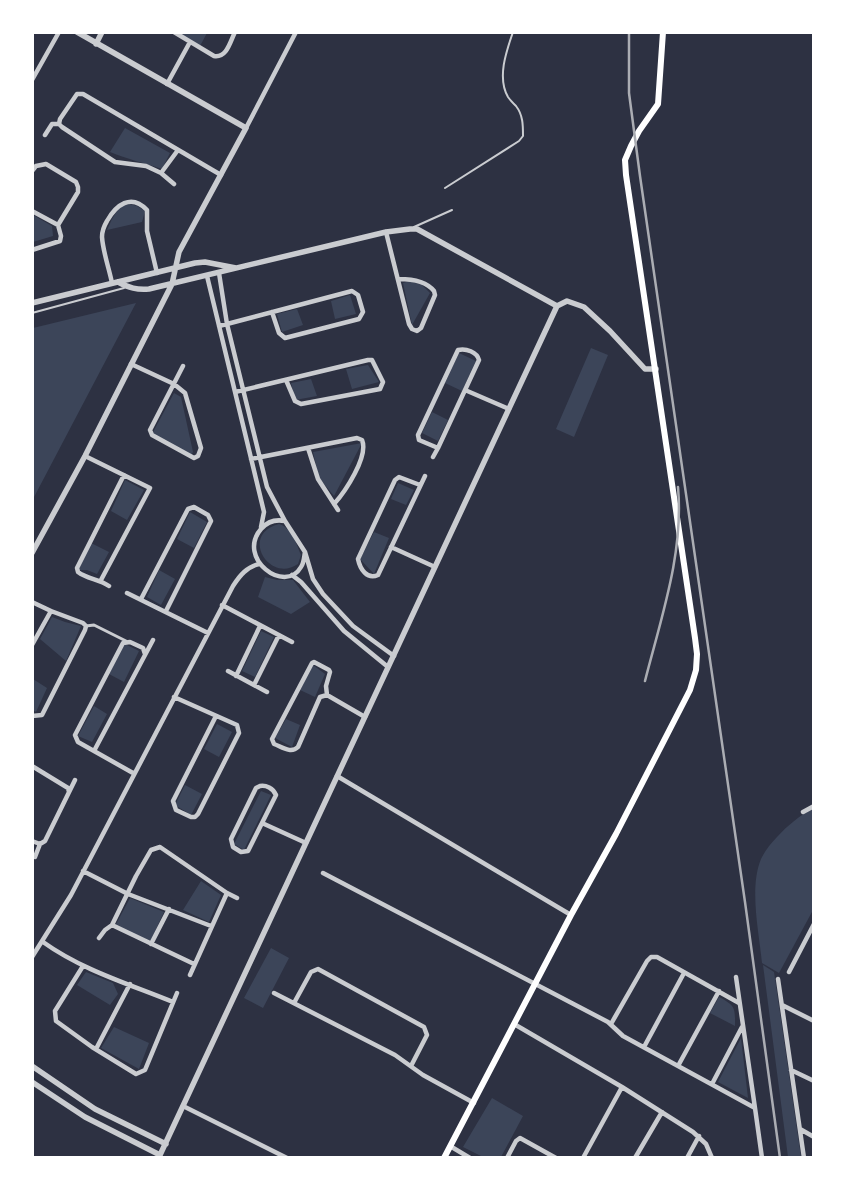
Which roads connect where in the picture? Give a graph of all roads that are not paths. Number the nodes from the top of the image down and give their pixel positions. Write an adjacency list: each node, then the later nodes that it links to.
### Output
1 (59, 32): 11 (street)
2 (77, 32): 10 (street)
3 (102, 32): 10 (street)
4 (174, 32): 9 (street)
5 (235, 32): 9 (street)
6 (296, 32): 14 (street)
7 (513, 32): 21 (lane)
8 (663, 32): 45 (main road)
9 (190, 42): 12 (street)
10 (96, 44): 12 (street)
11 (32, 80)
12 (167, 84): 14 (street)
13 (59, 124): 15 (street); 16 (street); 18 (street)
14 (246, 128): 19 (street)
15 (44, 135)
16 (178, 150): 18 (street); 19 (street)
17 (32, 171): 24 (street)
18 (161, 173): 20 (street)
19 (221, 175): 28 (street)
20 (174, 184)
21 (445, 188)
22 (452, 210): 25 (lane)
23 (32, 211): 24 (street)
24 (58, 225): 27 (street)
25 (410, 228): 26 (street); 38 (street)
26 (386, 232): 29 (street); 33 (street)
27 (32, 250)
28 (176, 268): 29 (street); 30 (street); 35 (street)
29 (238, 268): 31 (street)
30 (157, 273): 34 (street); 34 (street)
31 (219, 273): 32 (street); 41 (street)
32 (207, 276): 35 (street); 42 (street)
33 (398, 279): 33 (street)
34 (115, 283): 36 (street); 37 (street)
35 (172, 284): 36 (street); 43 (street)
36 (126, 287): 40 (lane)
37 (32, 303)
38 (557, 306): 45 (street); 51 (street)
39 (272, 312): 39 (street); 41 (street)
40 (32, 313)
41 (227, 324): 42 (street); 48 (street)
42 (219, 326): 50 (street)
43 (131, 364): 47 (street); 54 (street)
44 (183, 366): 47 (street)
45 (656, 369): 118 (main road)
46 (286, 380): 46 (street); 48 (street)
47 (174, 384): 47 (street)
48 (244, 390): 50 (street); 55 (street)
49 (466, 390): 51 (street); 53 (street); 53 (street)
50 (235, 392): 57 (street)
51 (509, 409): 69 (street)
52 (308, 448): 55 (street); 61 (street); 61 (street)
53 (438, 448): 56 (street)
54 (85, 456): 58 (street); 67 (street)
55 (260, 457): 57 (street); 63 (street)
56 (433, 457)
57 (251, 459): 64 (street)
58 (124, 475): 71 (street); 71 (street)
59 (425, 476): 60 (street)
60 (420, 485): 65 (street); 65 (street)
61 (334, 504): 62 (street)
62 (338, 510)
63 (285, 521): 64 (street); 66 (street)
64 (260, 530): 68 (street)
65 (392, 547): 69 (street)
66 (305, 552): 70 (street); 88 (street)
67 (32, 553)
68 (259, 564): 70 (street); 76 (street)
69 (435, 567): 88 (street)
70 (292, 575): 89 (street)
71 (101, 580): 72 (street)
72 (109, 586)
73 (127, 593): 74 (street)
74 (141, 600): 78 (street); 78 (street)
75 (32, 602): 77 (street)
76 (222, 605): 80 (street); 81 (street)
77 (51, 611): 79 (street); 86 (street)
78 (166, 611): 81 (street)
79 (86, 626): 84 (street); 96 (street)
80 (260, 626): 82 (street); 91 (street)
81 (208, 633): 95 (street)
82 (279, 635): 85 (street); 92 (street)
83 (153, 640): 87 (street)
84 (126, 641): 87 (street); 99 (street)
85 (292, 642)
86 (32, 645)
87 (145, 654): 99 (street)
88 (394, 656): 89 (street)
89 (388, 667): 98 (street)
90 (228, 671): 91 (street)
91 (236, 676): 92 (street)
92 (254, 685): 93 (street)
93 (266, 692)
94 (327, 695): 94 (street); 98 (street)
95 (174, 697): 97 (street); 101 (street)
96 (32, 716)
97 (216, 716): 97 (street)
98 (365, 717): 102 (street)
99 (94, 751): 101 (street)
100 (32, 766): 104 (street)
101 (133, 773): 112 (street)
102 (337, 776): 109 (street); 118 (street)
103 (75, 780): 104 (street)
104 (69, 792): 110 (street)
105 (814, 806): 106 (street)
106 (803, 812)
107 (262, 823): 107 (street); 109 (street)
108 (32, 841): 110 (street)
109 (306, 843): 157 (street)
110 (40, 844): 111 (street)
111 (35, 857)
112 (82, 871): 115 (street); 123 (street)
113 (323, 873): 134 (street)
114 (227, 893): 115 (street); 116 (street); 121 (street)
115 (128, 894): 117 (street); 120 (street)
116 (237, 898)
117 (169, 910): 121 (street); 124 (street)
118 (571, 915): 134 (main road)
119 (814, 924): 128 (street)
120 (112, 925): 122 (street); 124 (street)
121 (211, 926): 126 (street)
122 (100, 938)
123 (43, 942): 125 (street); 127 (street)
124 (150, 944): 126 (street)
125 (32, 957)
126 (194, 964): 130 (street)
127 (83, 966): 133 (street); 147 (street)
128 (789, 972)
129 (684, 973): 135 (street); 144 (street); 146 (street)
130 (190, 975)
131 (736, 977): 139 (street)
132 (778, 979): 141 (street)
133 (130, 984): 138 (street); 147 (street)
134 (535, 984): 143 (main road); 144 (street)
135 (719, 991): 139 (street); 150 (street)
136 (177, 993): 138 (street)
137 (274, 993): 140 (street)
138 (173, 1002): 147 (street)
139 (739, 1002): 145 (street)
140 (294, 1003): 149 (street); 149 (street)
141 (782, 1005): 142 (street); 151 (street)
142 (814, 1021)
143 (514, 1024): 155 (street); 156 (main road)
144 (611, 1024): 146 (street)
145 (742, 1026): 154 (street); 158 (street)
146 (644, 1047): 150 (street)
147 (96, 1049)
148 (32, 1066): 163 (street)
149 (410, 1066): 156 (street)
150 (678, 1066): 154 (street)
151 (791, 1070): 152 (street); 160 (street)
152 (814, 1081)
153 (32, 1082): 165 (street)
154 (712, 1084): 158 (street)
155 (622, 1087): 159 (street); 171 (street)
156 (474, 1103): 164 (main road)
157 (183, 1106): 163 (street); 166 (street)
158 (755, 1108): 175 (street)
159 (662, 1112): 161 (street); 172 (street)
160 (800, 1129): 162 (street); 176 (street)
161 (699, 1136): 173 (street); 174 (street)
162 (814, 1137)
163 (166, 1144): 165 (street)
164 (450, 1146): 167 (main road); 168 (street)
165 (160, 1156)
166 (287, 1158)
167 (444, 1158)
168 (470, 1158)
169 (507, 1158): 170 (street)
170 (556, 1158)
171 (583, 1158)
172 (635, 1158)
173 (687, 1158)
174 (712, 1158)
175 (762, 1158)
176 (804, 1158)

